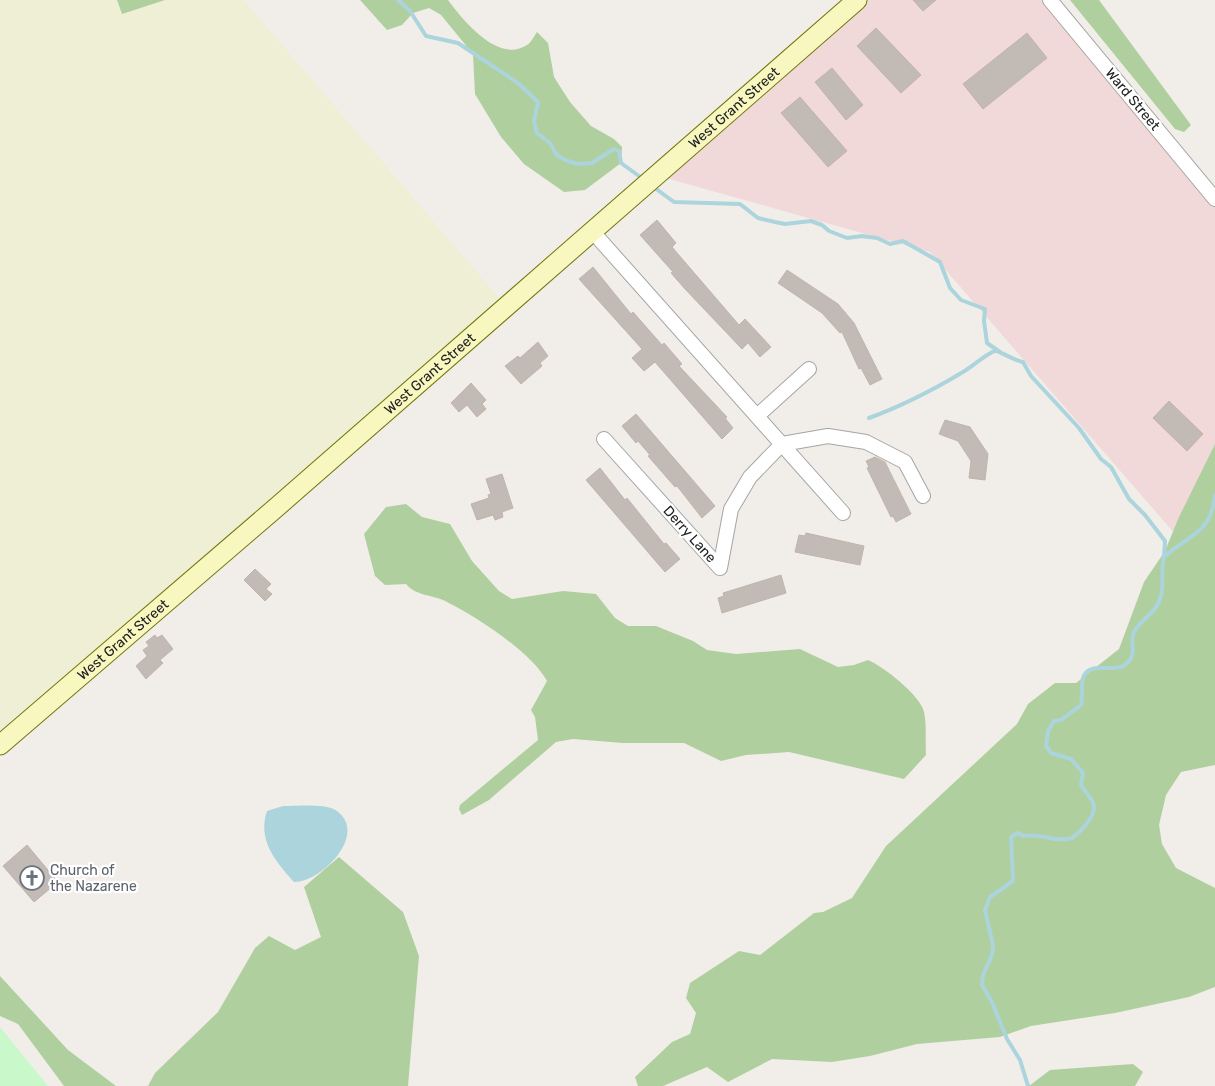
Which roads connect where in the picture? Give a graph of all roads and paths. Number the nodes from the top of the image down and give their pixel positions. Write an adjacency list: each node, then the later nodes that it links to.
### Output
1 (857, 0): 4 (main road, West Grant Street)
2 (1050, 0): 3 (street, Ward Street)
3 (1215, 199)
4 (592, 230): 6 (street); 11 (main road, West Grant Street)
5 (809, 368): 6 (street)
6 (757, 416): 8 (street)
7 (604, 439): 8 (street, Derry Lane)
8 (782, 444): 9 (street); 10 (street)
9 (924, 496)
10 (843, 513)
11 (0, 745)

